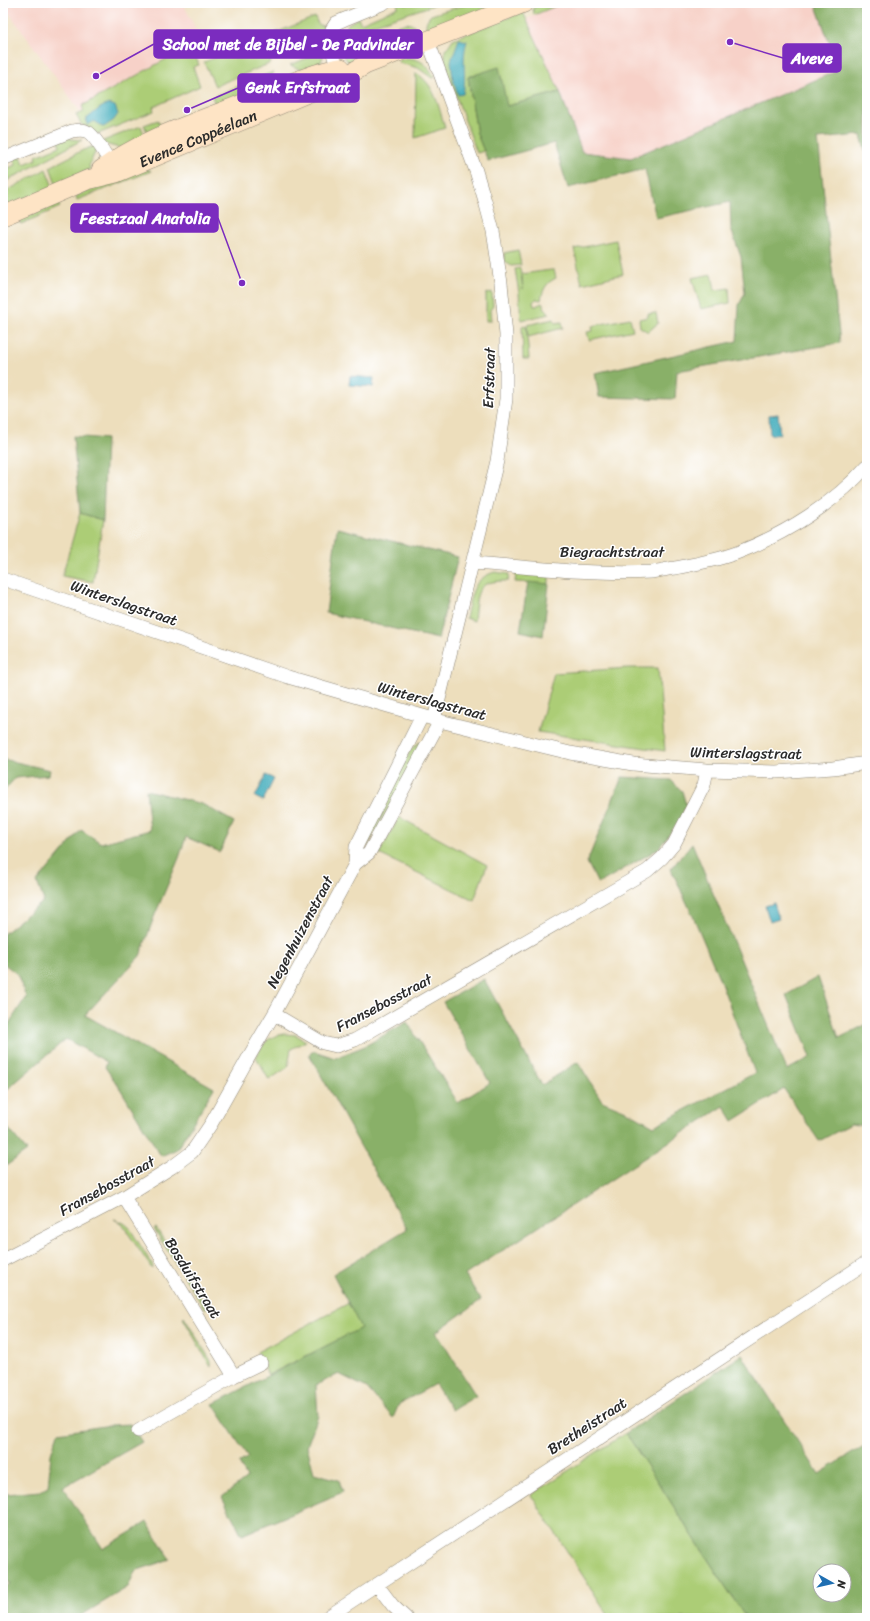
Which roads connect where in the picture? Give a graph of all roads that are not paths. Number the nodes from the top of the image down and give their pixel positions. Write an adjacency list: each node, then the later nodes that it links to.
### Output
1 (384, 3): 4 (street)
2 (524, 3): 3 (street, Evence Coppéelaan)
3 (428, 41): 4 (street, Evence Coppéelaan); 9 (street, Erfstraat)
4 (340, 73): 6 (street, Evence Coppéelaan)
5 (3, 159): 6 (street)
6 (113, 168): 7 (street, Evence Coppéelaan)
7 (3, 216)
8 (867, 466): 9 (street, Biegrachtstraat)
9 (472, 563): 11 (street, Erfstraat)
10 (3, 579): 11 (street, Winterslagstraat)
11 (432, 719): 13 (street, Winterslagstraat); 14 (street, Negenhuizenstraat); 14 (street, Negenhuizenstraat)
12 (867, 763): 13 (street, Winterslagstraat)
13 (707, 770): 15 (street, Fransebosstraat)
14 (355, 864): 15 (street, Negenhuizenstraat)
15 (274, 1014): 16 (street, Fransebosstraat)
16 (124, 1197): 17 (street, Fransebosstraat); 20 (street, Bosduifstraat)
17 (3, 1260)
18 (867, 1262): 22 (street, Bretheistraat)
19 (261, 1363): 20 (street)
20 (234, 1376): 21 (street)
21 (138, 1431)
22 (377, 1585): 23 (street, Bretheistraat); 24 (street)
23 (326, 1618)
24 (406, 1618)

